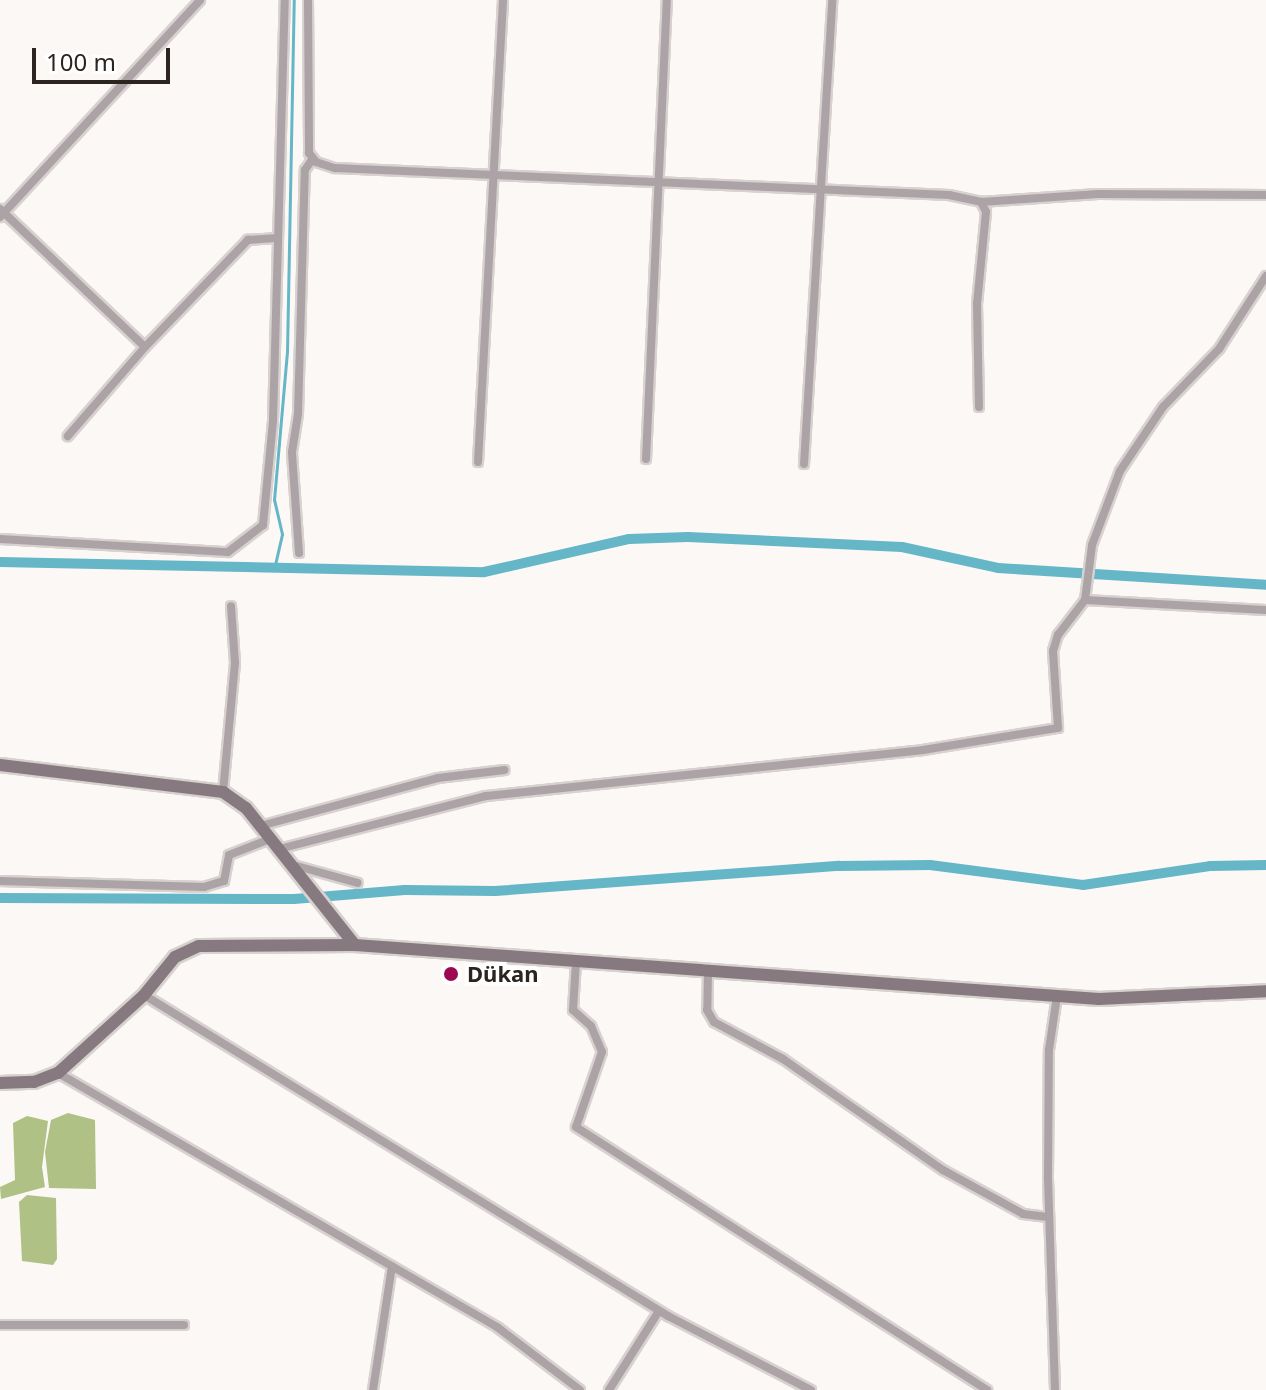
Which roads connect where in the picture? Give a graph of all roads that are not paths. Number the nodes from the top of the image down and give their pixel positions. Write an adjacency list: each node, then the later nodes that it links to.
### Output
1 (200, 0): 13 (street)
2 (285, 0): 14 (street)
3 (308, 0): 7 (street)
4 (503, 0): 8 (street)
5 (667, 0): 9 (street)
6 (832, 0): 10 (street)
7 (313, 158): 8 (street); 23 (street)
8 (495, 177): 9 (street); 20 (street)
9 (657, 182): 10 (street); 19 (street)
10 (819, 191): 12 (street); 21 (street)
11 (1266, 195): 12 (street)
12 (981, 202): 17 (street)
13 (1, 213): 16 (street)
14 (278, 238): 16 (street); 22 (street)
15 (1266, 276): 24 (street)
16 (145, 347): 18 (street)
17 (979, 407)
18 (68, 436)
19 (646, 459)
20 (478, 462)
21 (804, 464)
22 (0, 539)
23 (299, 553)
24 (1085, 600): 26 (street); 31 (street)
25 (231, 606): 29 (street)
26 (1266, 610)
27 (0, 765): 29 (main road)
28 (505, 770): 30 (street)
29 (223, 792): 30 (main road)
30 (260, 826): 31 (main road)
31 (274, 844): 32 (main road); 33 (street)
32 (291, 868): 34 (street); 35 (main road)
33 (0, 881)
34 (358, 883)
35 (355, 945): 36 (main road); 39 (main road)
36 (576, 962): 37 (main road); 52 (street)
37 (708, 971): 40 (main road); 43 (street)
38 (1266, 991): 40 (main road)
39 (144, 995): 41 (main road); 45 (street)
40 (1057, 996): 43 (street)
41 (58, 1073): 42 (main road); 44 (street)
42 (0, 1083)
43 (1048, 1217): 53 (street)
44 (392, 1266): 48 (street); 49 (street)
45 (659, 1311): 50 (street); 51 (street)
46 (0, 1325): 47 (street)
47 (184, 1325)
48 (373, 1390)
49 (580, 1390)
50 (609, 1390)
51 (811, 1390)
52 (987, 1390)
53 (1055, 1390)

